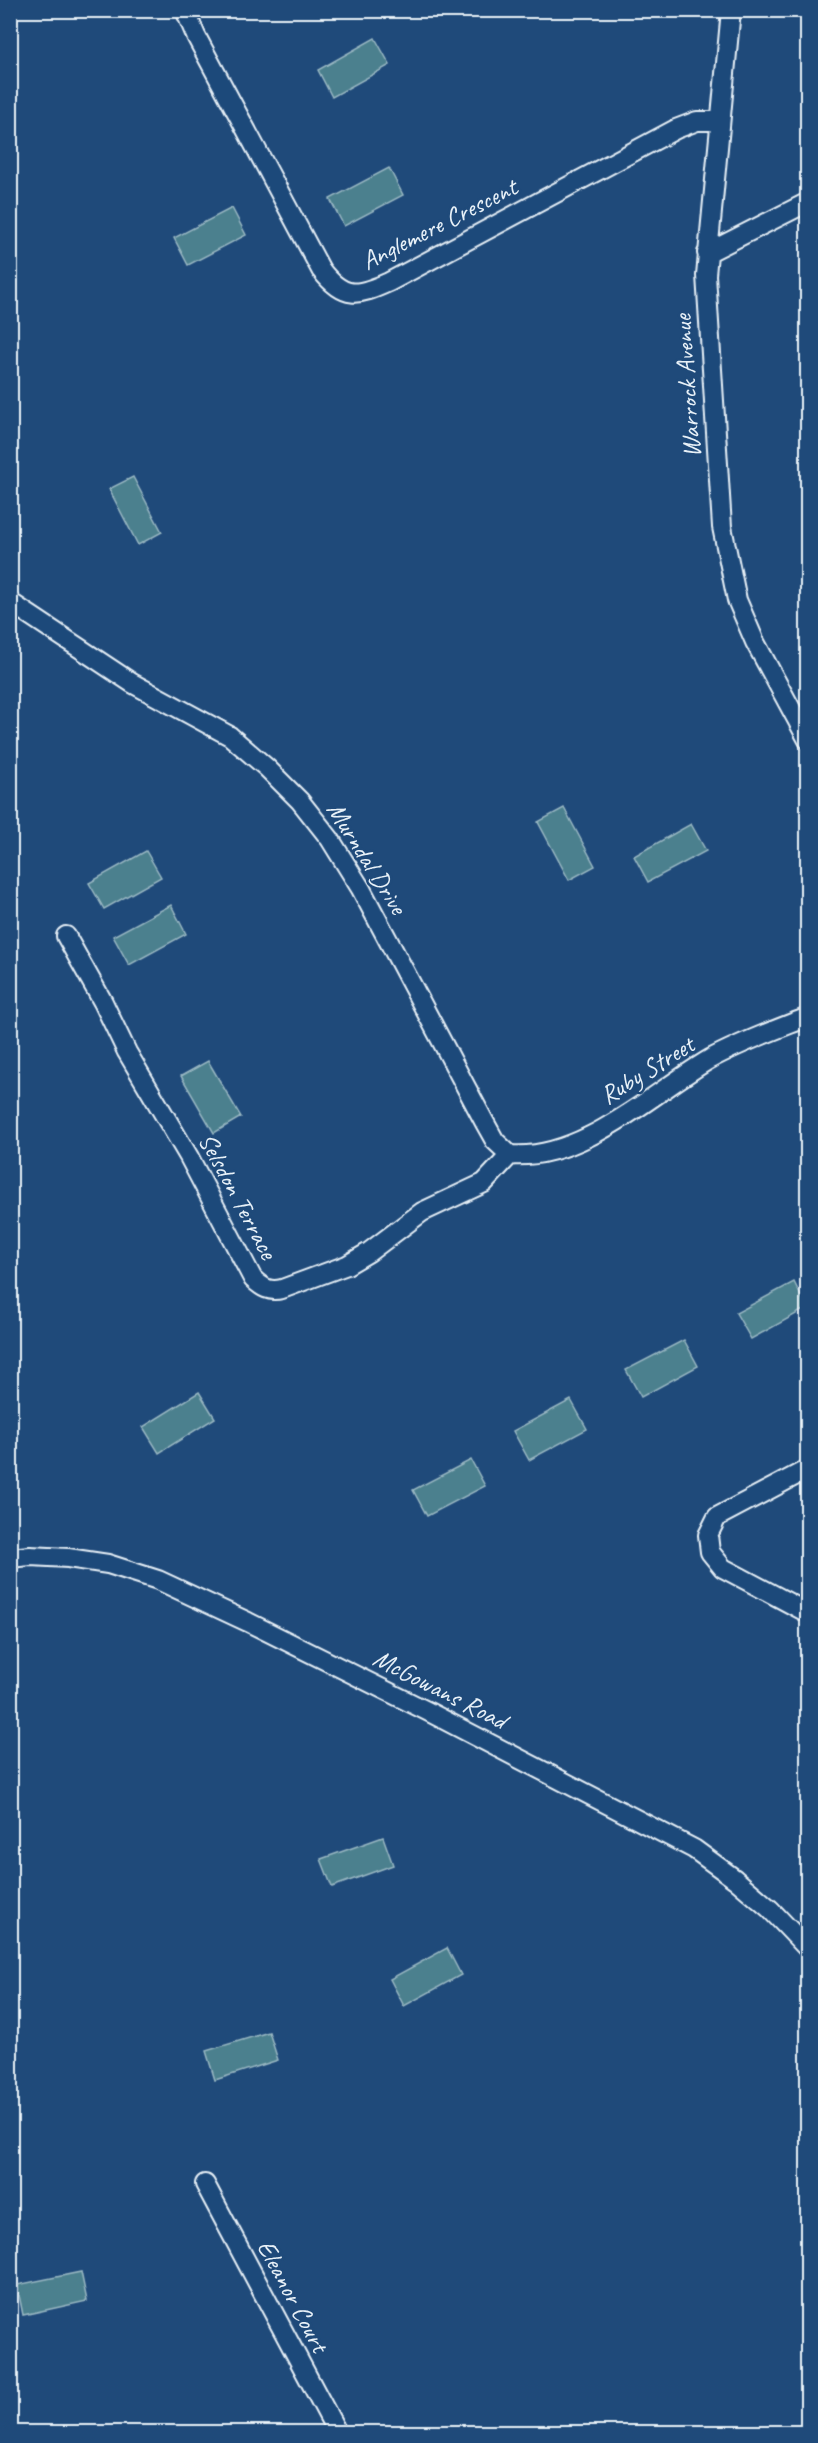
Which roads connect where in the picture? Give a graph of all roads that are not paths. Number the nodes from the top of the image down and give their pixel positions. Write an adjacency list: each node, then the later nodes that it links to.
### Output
1 (185, 10): 3 (street, Anglemere Crescent)
2 (731, 10): 3 (street, Warrock Avenue)
3 (720, 121): 5 (street, Warrock Avenue)
4 (807, 202): 5 (street)
5 (707, 253): 7 (street, Warrock Avenue)
6 (10, 602): 10 (street, Murndal Drive)
7 (807, 740)
8 (66, 936): 10 (street, Selsdon Terrace)
9 (807, 1017): 10 (street, Ruby Street)
10 (510, 1155)
11 (807, 1469): 13 (street)
12 (10, 1558): 14 (street, McGowans Road)
13 (807, 1613)
14 (807, 1949)
15 (205, 2184): 16 (street, Eleanor Court)
16 (337, 2433)

